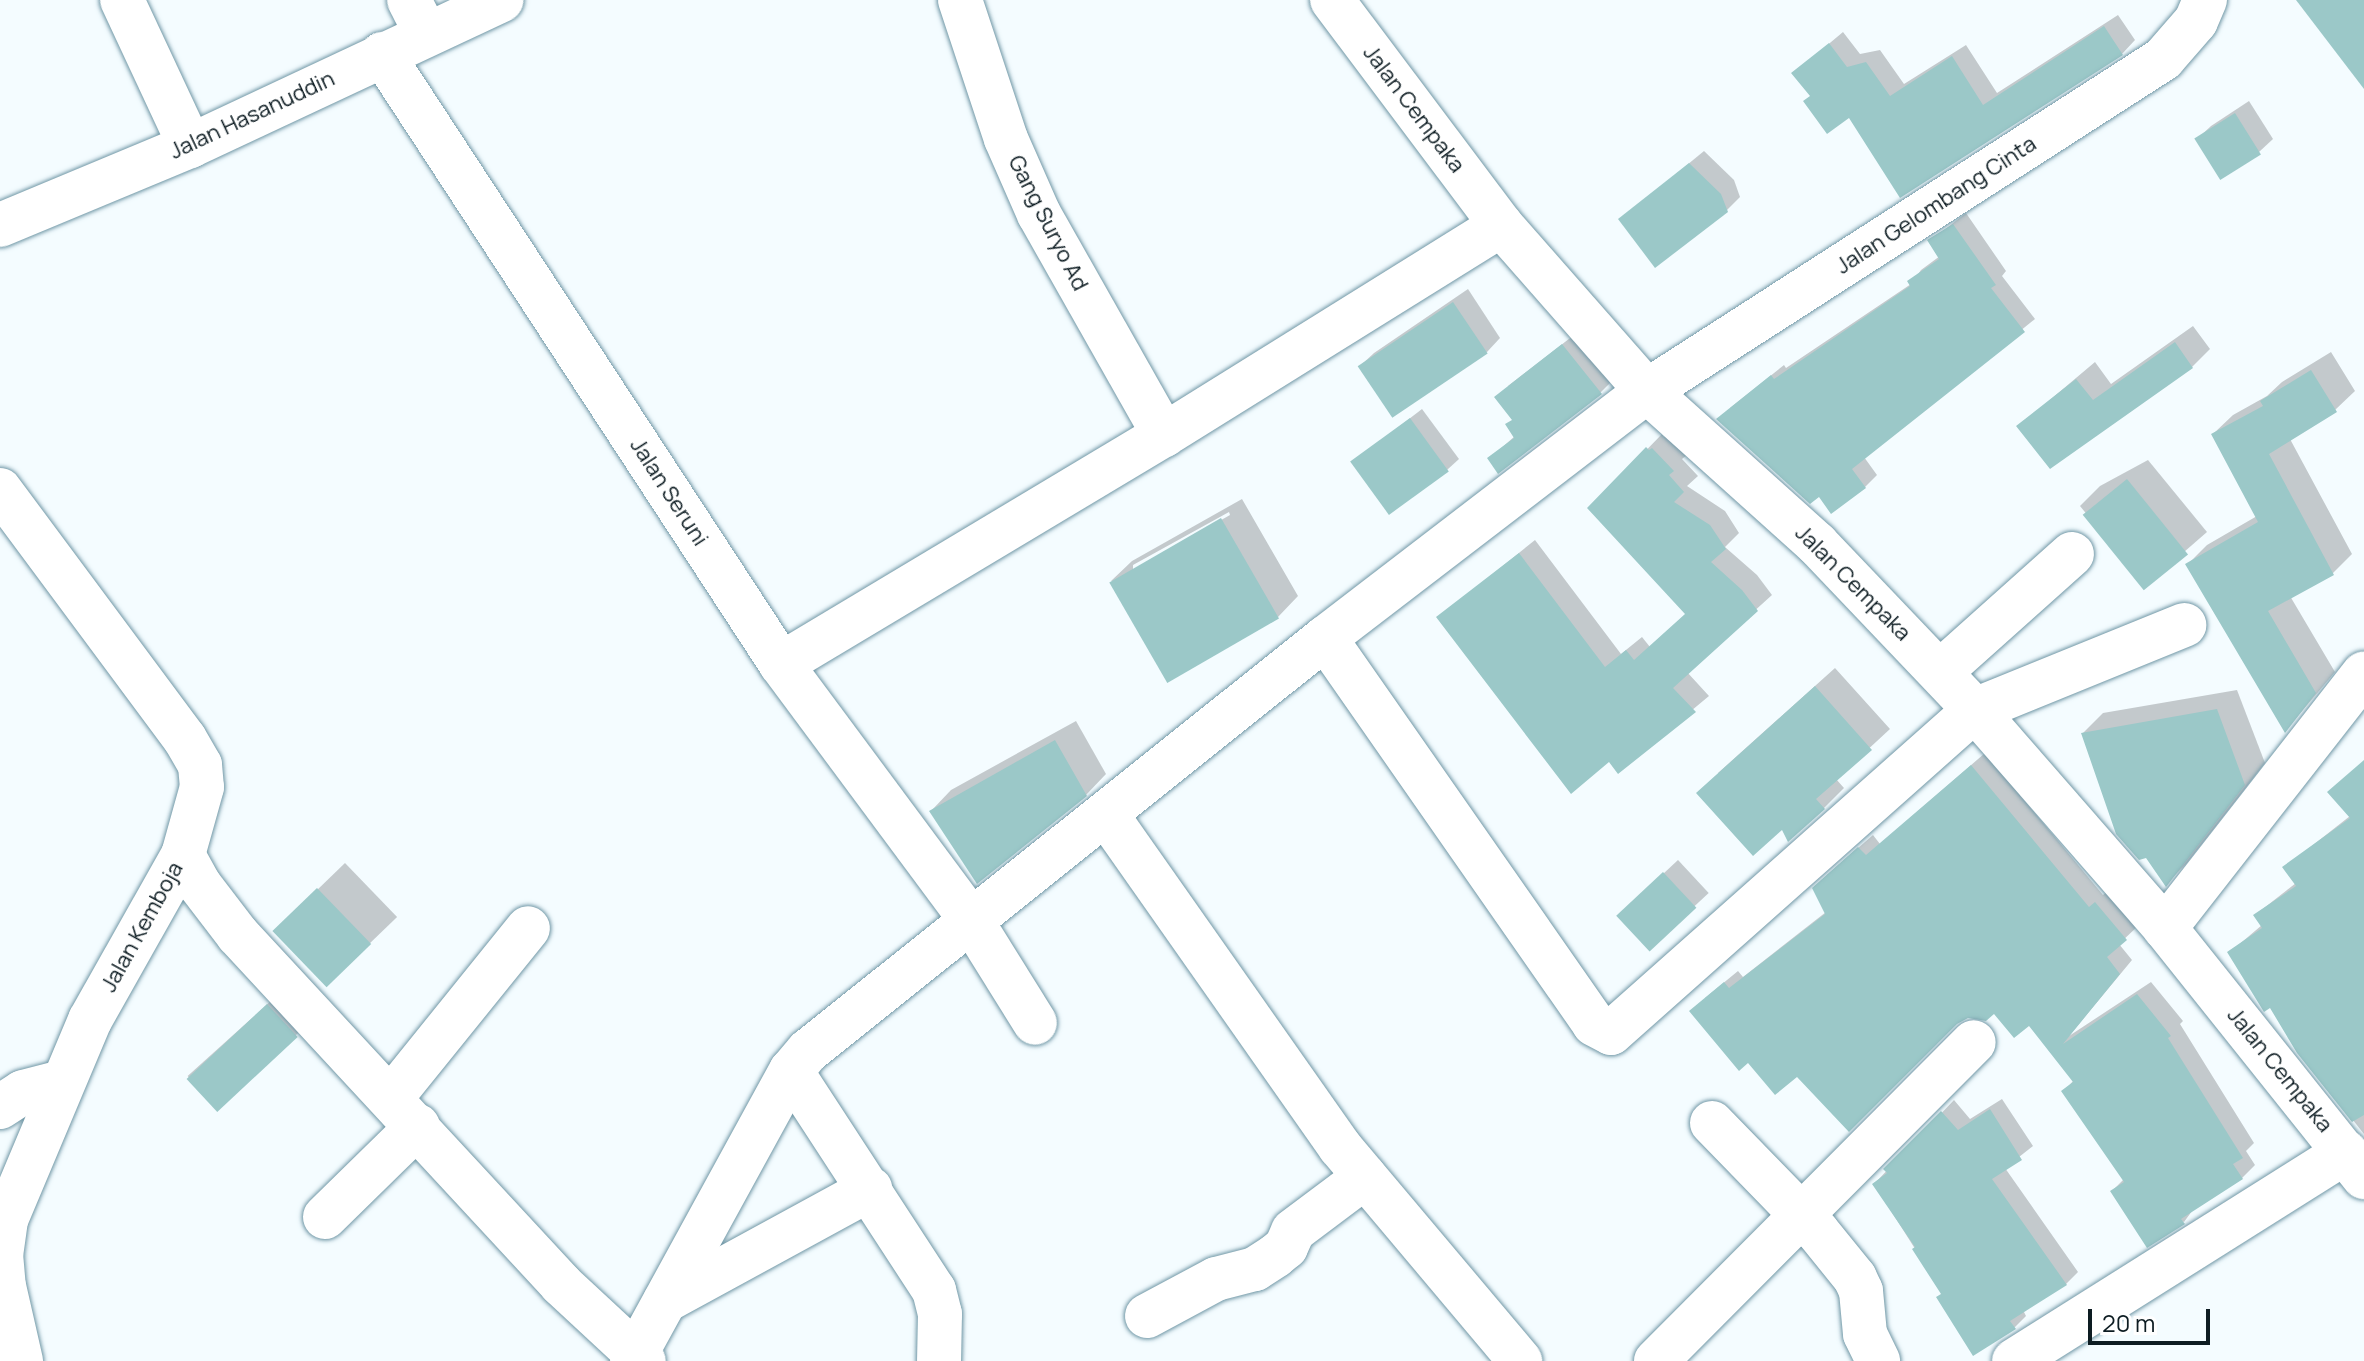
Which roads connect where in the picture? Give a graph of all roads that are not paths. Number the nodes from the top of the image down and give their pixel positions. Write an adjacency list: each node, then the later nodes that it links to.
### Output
1 (122, 0): 8 (street)
2 (502, 0): 6 (street, Jalan Hasanuddin)
3 (960, 0): 12 (street, Gang Suryo Ad)
4 (1332, 0): 10 (street, Jalan Cempaka)
5 (2205, 0): 11 (street, Jalan Gelombang Cinta)
6 (418, 17): 7 (street, Jalan Hasanuddin)
7 (382, 54): 8 (street, Jalan Hasanuddin); 17 (street, Jalan Seruni)
8 (190, 146): 9 (street, Jalan Hasanuddin)
9 (0, 225)
10 (1501, 225): 11 (street, Jalan Cempaka); 12 (street)
11 (1647, 391): 16 (street, Jalan Gelombang Cinta); 18 (street, Jalan Cempaka)
12 (1164, 435): 17 (street)
13 (0, 490): 22 (street, Jalan Kemboja)
14 (2072, 554): 18 (street)
15 (2184, 625): 20 (street)
16 (1325, 638): 20 (street); 21 (street, Jalan Gelombang Cinta)
17 (781, 664): 23 (street, Jalan Seruni)
18 (1940, 672): 20 (street, Jalan Cempaka)
19 (2364, 673): 25 (street)
20 (1975, 710): 25 (street, Jalan Cempaka)
21 (1106, 814): 23 (street, Jalan Gelombang Cinta); 34 (street)
22 (183, 855): 29 (street, Jalan Kemboja); 31 (street)
23 (971, 920): 26 (street, Jalan Seruni); 28 (street, Jalan Gelombang Cinta)
24 (528, 928): 31 (street)
25 (2165, 928): 33 (street, Jalan Cempaka)
26 (1035, 1023)
27 (1974, 1042): 36 (street)
28 (791, 1071): 35 (street); 38 (street, Jalan Gelombang Cinta)
29 (62, 1082): 30 (street); 41 (street, Jalan Kemboja)
30 (0, 1107)
31 (404, 1112): 37 (street); 40 (street)
32 (1712, 1123): 36 (street)
33 (2355, 1164): 46 (street)
34 (1365, 1177): 39 (street); 43 (street)
35 (870, 1189): 38 (street); 42 (street)
36 (1799, 1214): 44 (street); 45 (street)
37 (325, 1217)
38 (665, 1301): 40 (street, Jalan Gelombang Cinta)
39 (1147, 1316)
40 (637, 1359)
41 (21, 1361)
42 (939, 1361)
43 (1520, 1361)
44 (1656, 1361)
45 (1878, 1361)
46 (2014, 1361)

